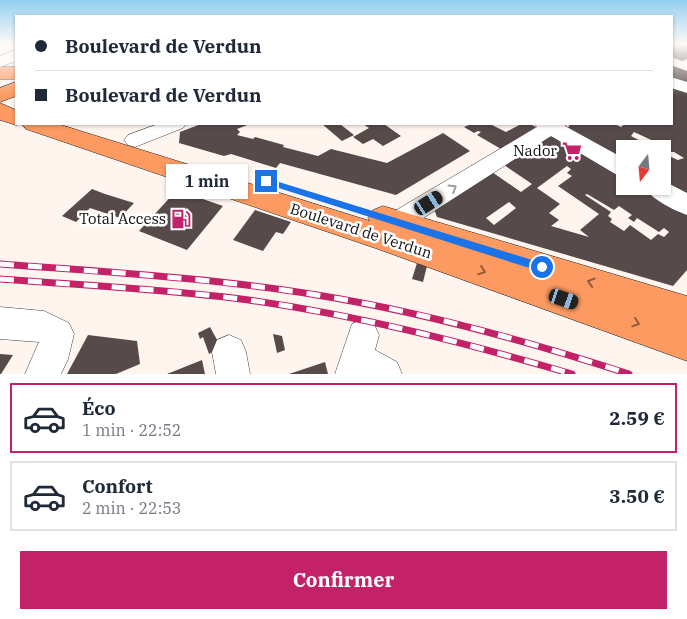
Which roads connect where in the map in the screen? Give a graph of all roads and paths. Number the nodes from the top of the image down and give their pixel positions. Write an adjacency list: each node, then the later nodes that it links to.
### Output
1 (0, 73): 2 (main road)
2 (15, 73)
3 (673, 83): 5 (street)
4 (15, 88): 6 (main road)
5 (687, 88)
6 (0, 96)
7 (0, 110): 8 (main road)
8 (15, 118)
9 (37, 125): 17 (main road, Boulevard de Verdun)
10 (83, 125): 13 (main road, Boulevard de Verdun)
11 (173, 125): 13 (street)
12 (551, 125): 14 (street); 17 (street, one-way to 12)
13 (135, 140): 17 (main road, Boulevard de Verdun)
14 (616, 164)
15 (670, 195): 16 (street)
16 (687, 205)
17 (392, 231): 18 (main road, Boulevard de Verdun, one-way to 17); 20 (main road, Boulevard de Verdun, one-way to 20)
18 (687, 313)
19 (0, 323): 21 (street)
20 (687, 342)
21 (42, 374)

